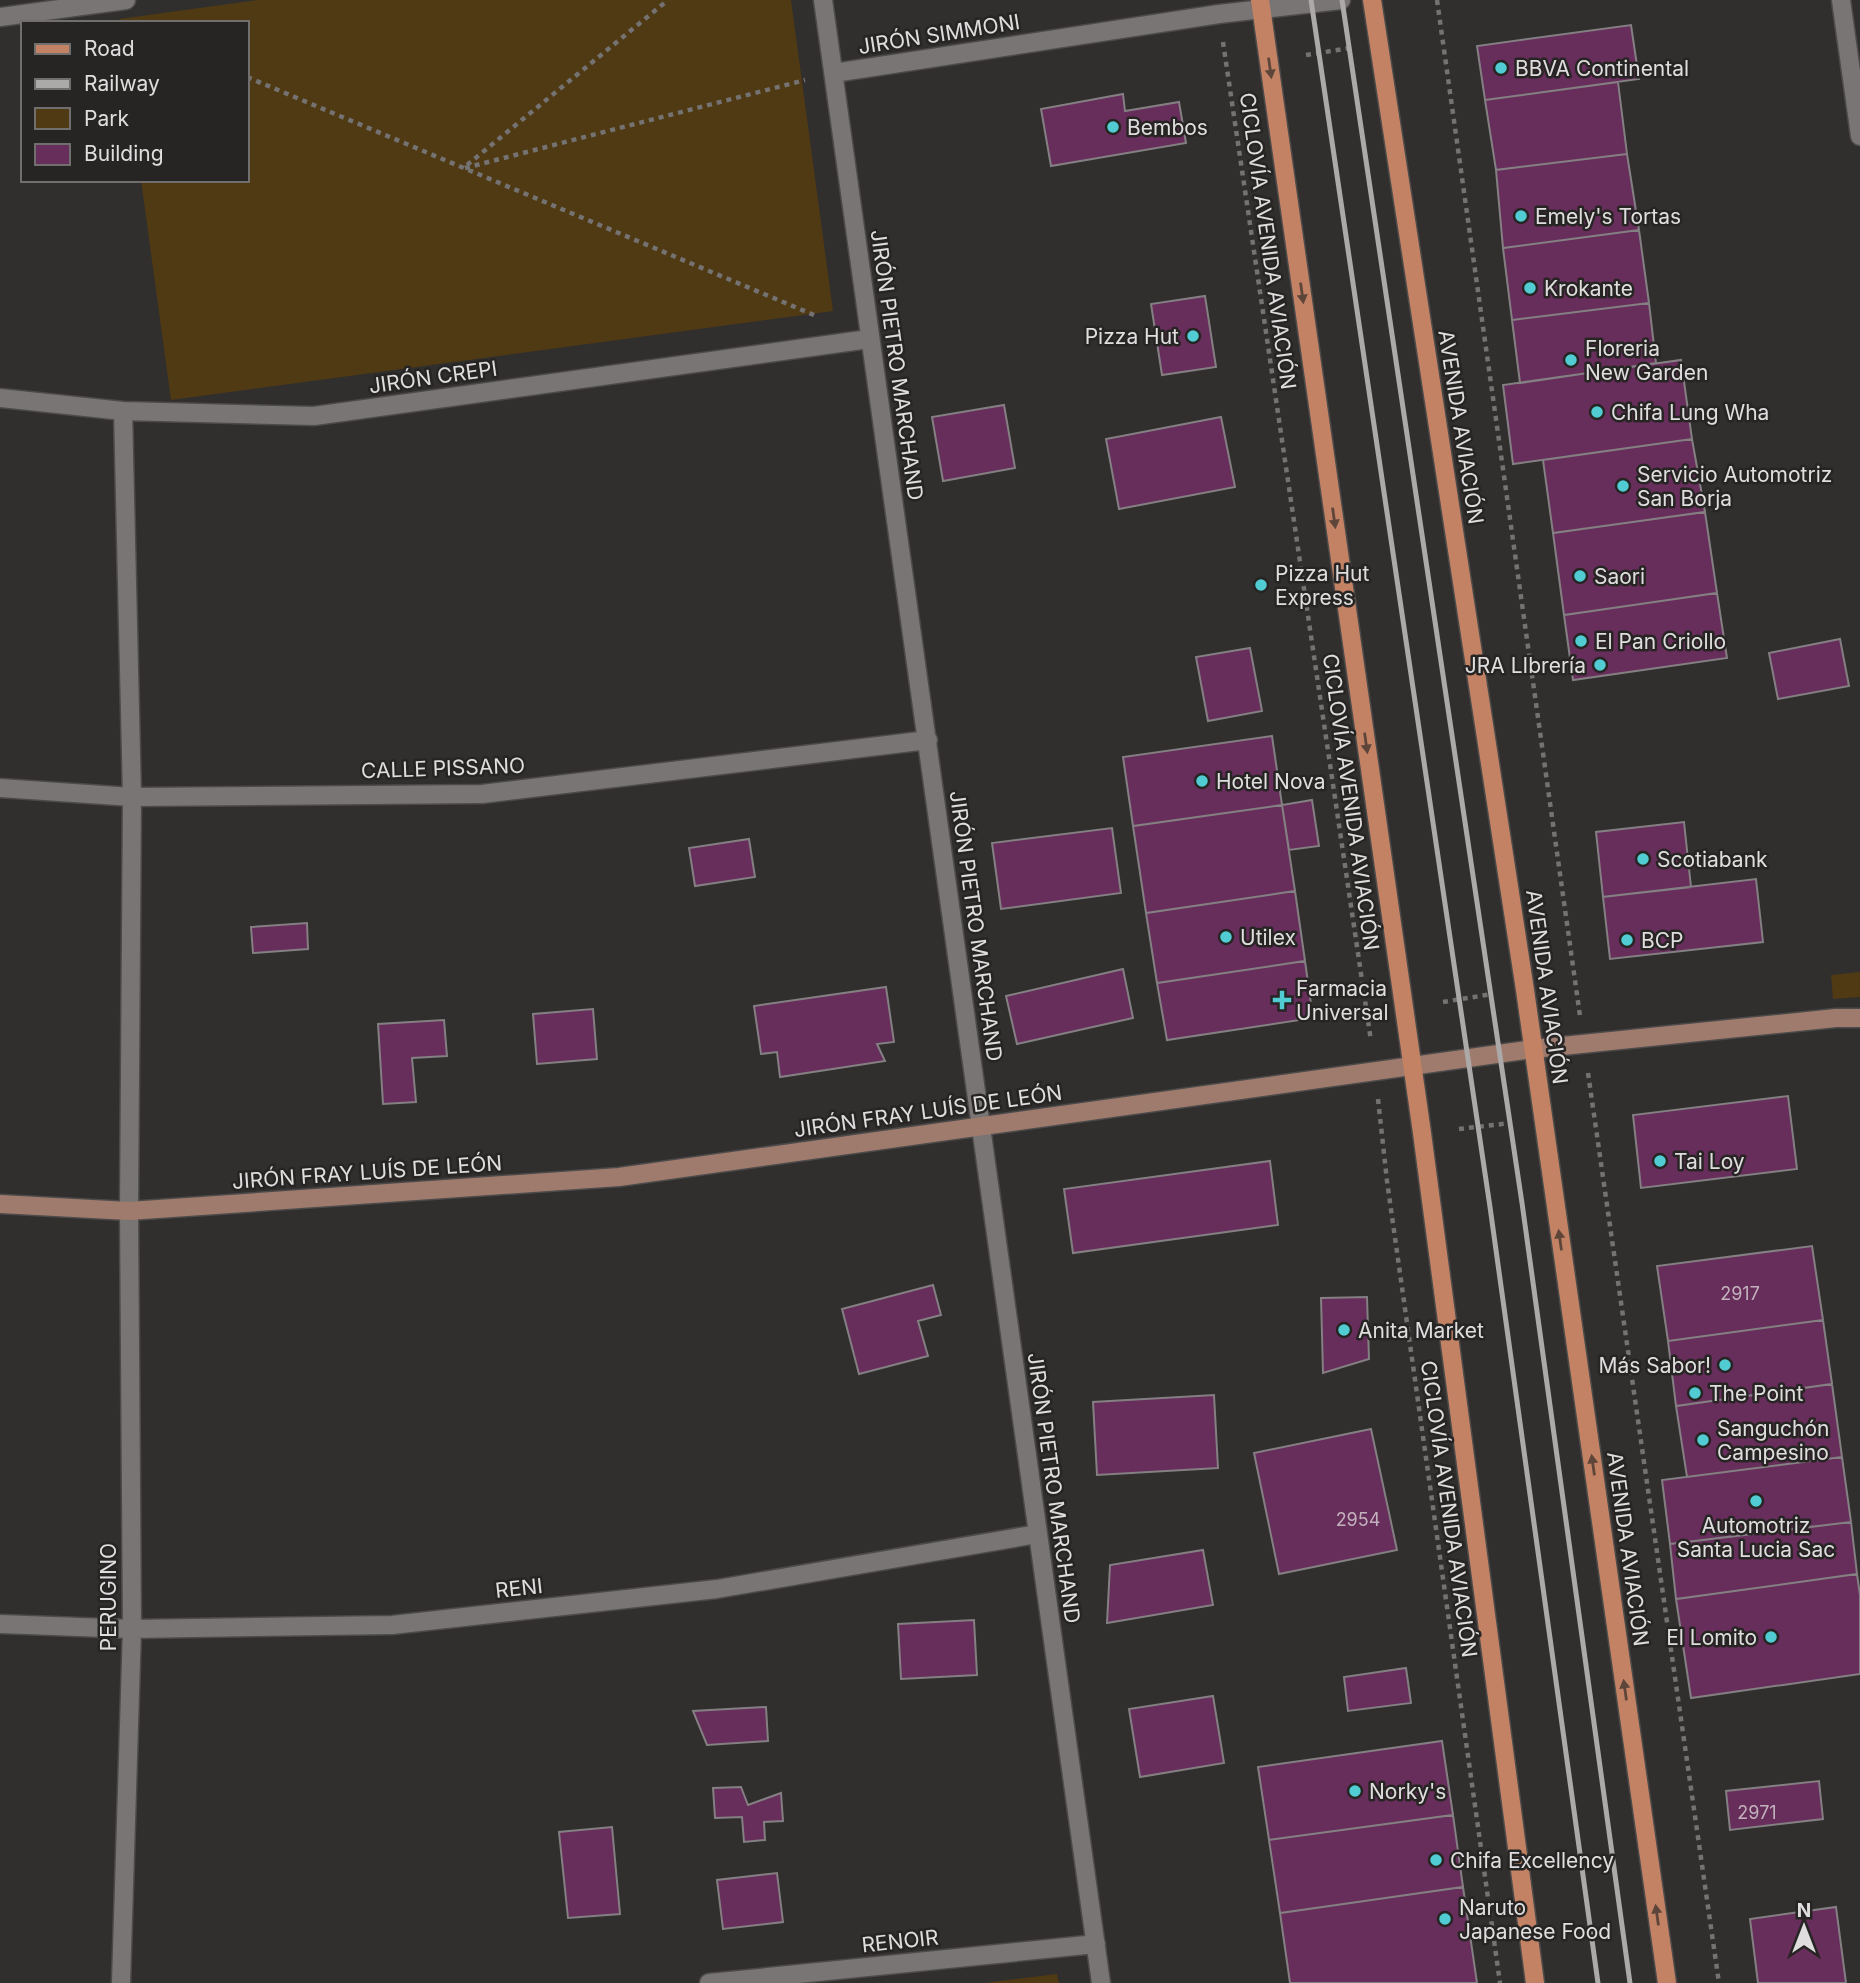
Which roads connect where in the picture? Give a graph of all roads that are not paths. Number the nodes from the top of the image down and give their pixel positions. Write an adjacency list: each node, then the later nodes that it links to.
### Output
1 (126, 0): 7 (street)
2 (823, 0): 8 (street, JIRÓN PIETRO MARCHAND)
3 (1341, 0): 6 (street, JIRÓN SIMMONI)
4 (1373, 0): 17 (main road, AVENIDA AVIACIÓN)
5 (1841, 0): 9 (street)
6 (1260, 5): 8 (street, JIRÓN SIMMONI); 18 (main road, one-way to 18)
7 (0, 17)
8 (834, 72): 10 (street, JIRÓN PIETRO MARCHAND)
9 (1860, 136)
10 (869, 339): 12 (street, JIRÓN CREPI); 13 (street, JIRÓN PIETRO MARCHAND)
11 (0, 398): 12 (street, JIRÓN CREPI)
12 (123, 411): 15 (street, PERUGINO)
13 (928, 740): 15 (street, CALLE PISSANO); 19 (street, JIRÓN PIETRO MARCHAND)
14 (0, 788): 15 (street, CALLE PISSANO)
15 (132, 797): 21 (street, PERUGINO)
16 (1860, 1018): 17 (street, JIRÓN FRAY LUÍS DE LEÓN)
17 (1533, 1049): 18 (street, JIRÓN FRAY LUÍS DE LEÓN); 30 (main road, AVENIDA AVIACIÓN, one-way to 17)
18 (1413, 1067): 19 (street, JIRÓN FRAY LUÍS DE LEÓN); 29 (main road)
19 (981, 1126): 21 (street, JIRÓN FRAY LUÍS DE LEÓN); 22 (street, JIRÓN PIETRO MARCHAND)
20 (0, 1204): 21 (street, JIRÓN FRAY LUÍS DE LEÓN)
21 (129, 1211): 24 (street, PERUGINO)
22 (1037, 1534): 24 (street, RENI); 25 (street, JIRÓN PIETRO MARCHAND)
23 (0, 1624): 24 (street, RENI)
24 (132, 1629): 26 (street, PERUGINO)
25 (1096, 1944): 27 (street, RENOIR); 28 (street, JIRÓN PIETRO MARCHAND)
26 (121, 1983)
27 (709, 1983)
28 (1101, 1983)
29 (1535, 1983)
30 (1667, 1983)

